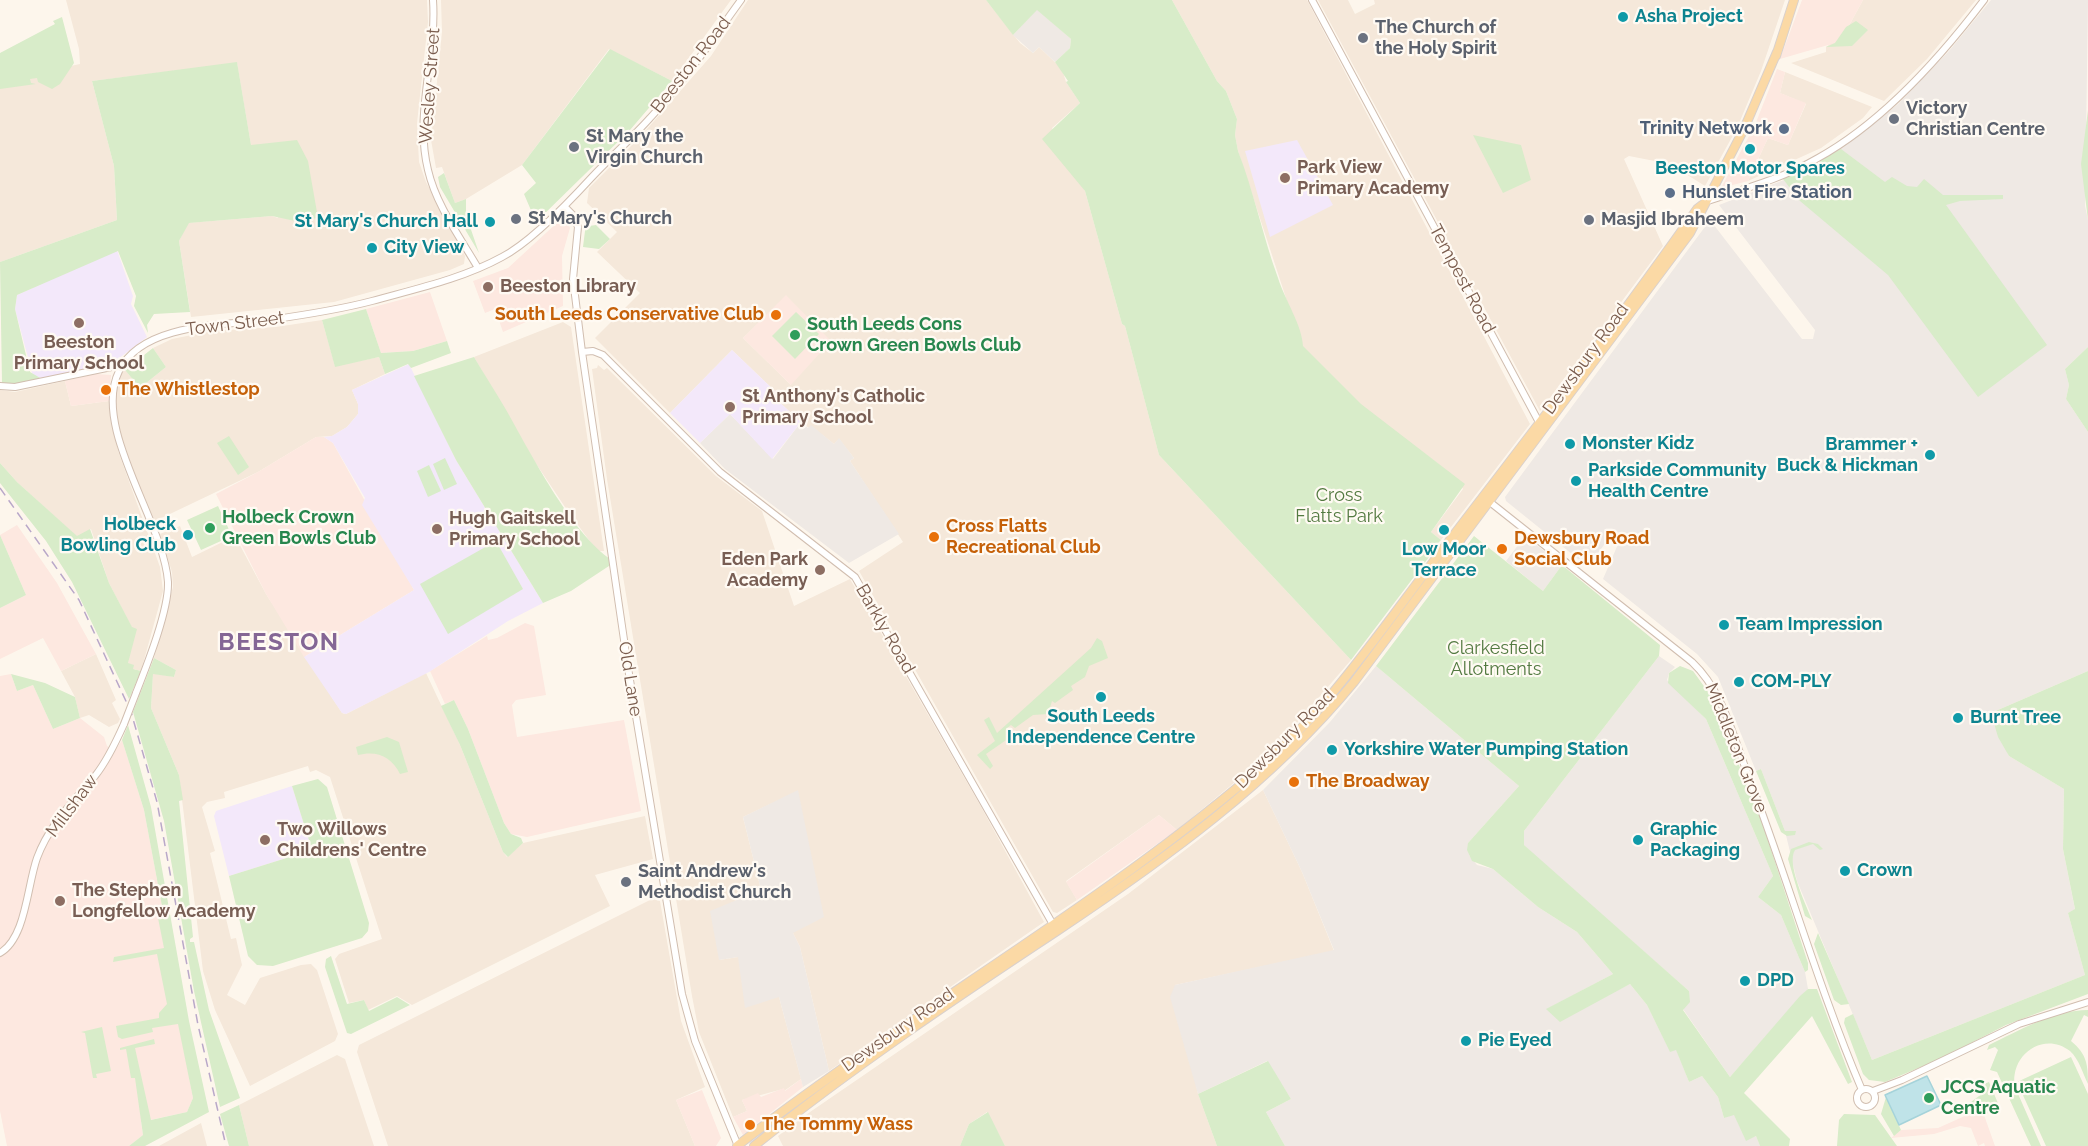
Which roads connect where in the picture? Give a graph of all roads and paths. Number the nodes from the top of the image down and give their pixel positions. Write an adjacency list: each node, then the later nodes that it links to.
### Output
1 (433, 0): 8 (street, Wesley Street)
2 (741, 0): 7 (street, Beeston Road)
3 (1312, 0): 12 (street, Tempest Road)
4 (1794, 0): 6 (main road, Dewsbury Road)
5 (1984, 0): 6 (street)
6 (1706, 201): 12 (main road, Dewsbury Road)
7 (565, 207): 8 (street, Town Street); 9 (street, Old Lane)
8 (478, 268): 10 (street, Town Street)
9 (582, 352): 17 (street, Barkly Road); 22 (street, Old Lane)
10 (122, 365): 11 (street); 18 (street, Millshaw, bridge)
11 (0, 386)
12 (1541, 427): 13 (main road, Dewsbury Road)
13 (1487, 499): 14 (main road, Dewsbury Road); 20 (street, Middleton Grove)
14 (1418, 589): 15 (main road, Dewsbury Road); 16 (main road, Dewsbury Road)
15 (1355, 666): 16 (main road); 17 (main road, Dewsbury Road)
16 (1365, 667): 17 (main road, Dewsbury Road)
17 (1055, 928): 22 (main road, Dewsbury Road); 23 (main road, Dewsbury Road)
18 (0, 953)
19 (2088, 1002): 21 (street)
20 (1862, 1089): 21 (street); 21 (street, Middleton Grove)
21 (1873, 1091)
22 (737, 1146)
23 (754, 1146)

